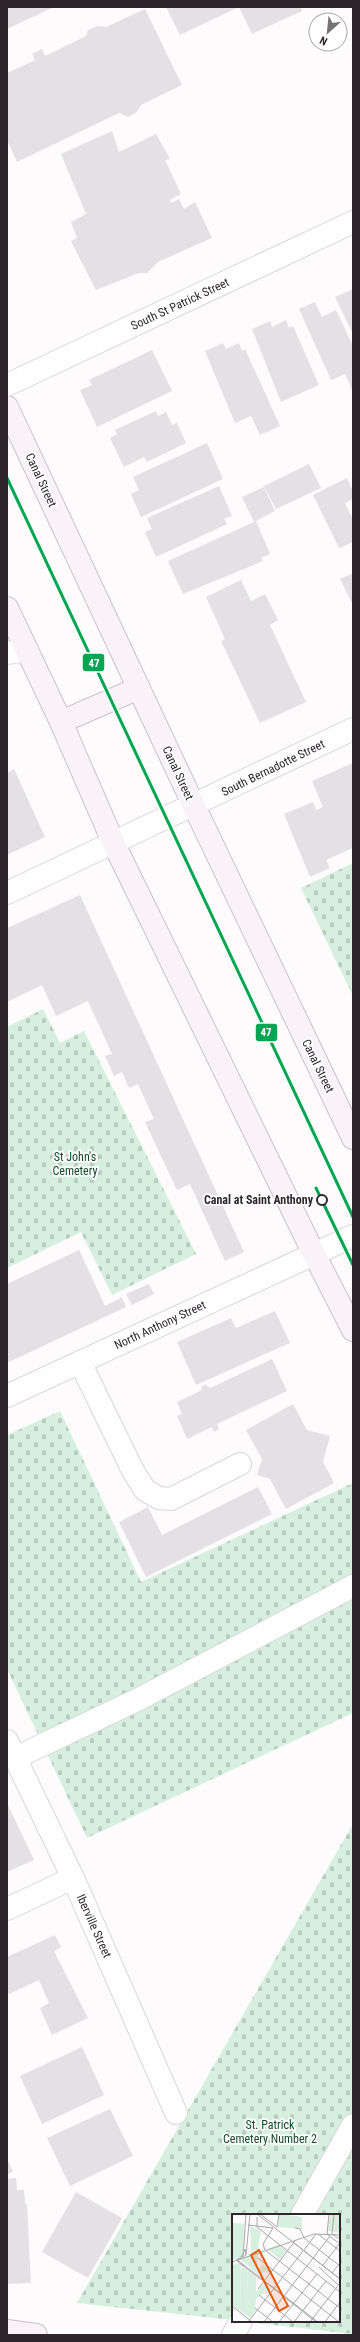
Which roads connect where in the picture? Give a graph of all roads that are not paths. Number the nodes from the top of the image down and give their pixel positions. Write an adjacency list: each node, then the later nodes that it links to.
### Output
1 (353, 222): 2 (street, South St Patrick Street)
2 (7, 385)
3 (7, 407): 6 (main road, Canal Street)
4 (7, 608): 5 (main road)
5 (17, 651): 7 (main road)
6 (139, 688): 7 (main road); 9 (main road, Canal Street)
7 (61, 722): 10 (main road)
8 (353, 729): 9 (street, South Bernadotte Street)
9 (194, 806): 10 (street, South Bernadotte Street); 12 (main road, Canal Street)
10 (114, 844): 11 (street, South Bernadotte Street); 14 (main road)
11 (7, 893)
12 (353, 1138)
13 (353, 1236): 14 (street, North Anthony Street)
14 (314, 1254): 15 (main road); 16 (street, North Anthony Street)
15 (353, 1330)
16 (80, 1362): 17 (street, North Anthony Street); 18 (street)
17 (7, 1396)
18 (240, 1464)
19 (353, 1586): 20 (street)
20 (11, 1750): 21 (street, Iberville Street)
21 (73, 1878): 22 (street); 23 (street, Iberville Street)
22 (7, 1909)
23 (176, 2113)
24 (353, 2125): 25 (street)
25 (303, 2214)
26 (241, 2322): 29 (street)
27 (7, 2331): 28 (main road)
28 (36, 2335)
29 (234, 2335)

